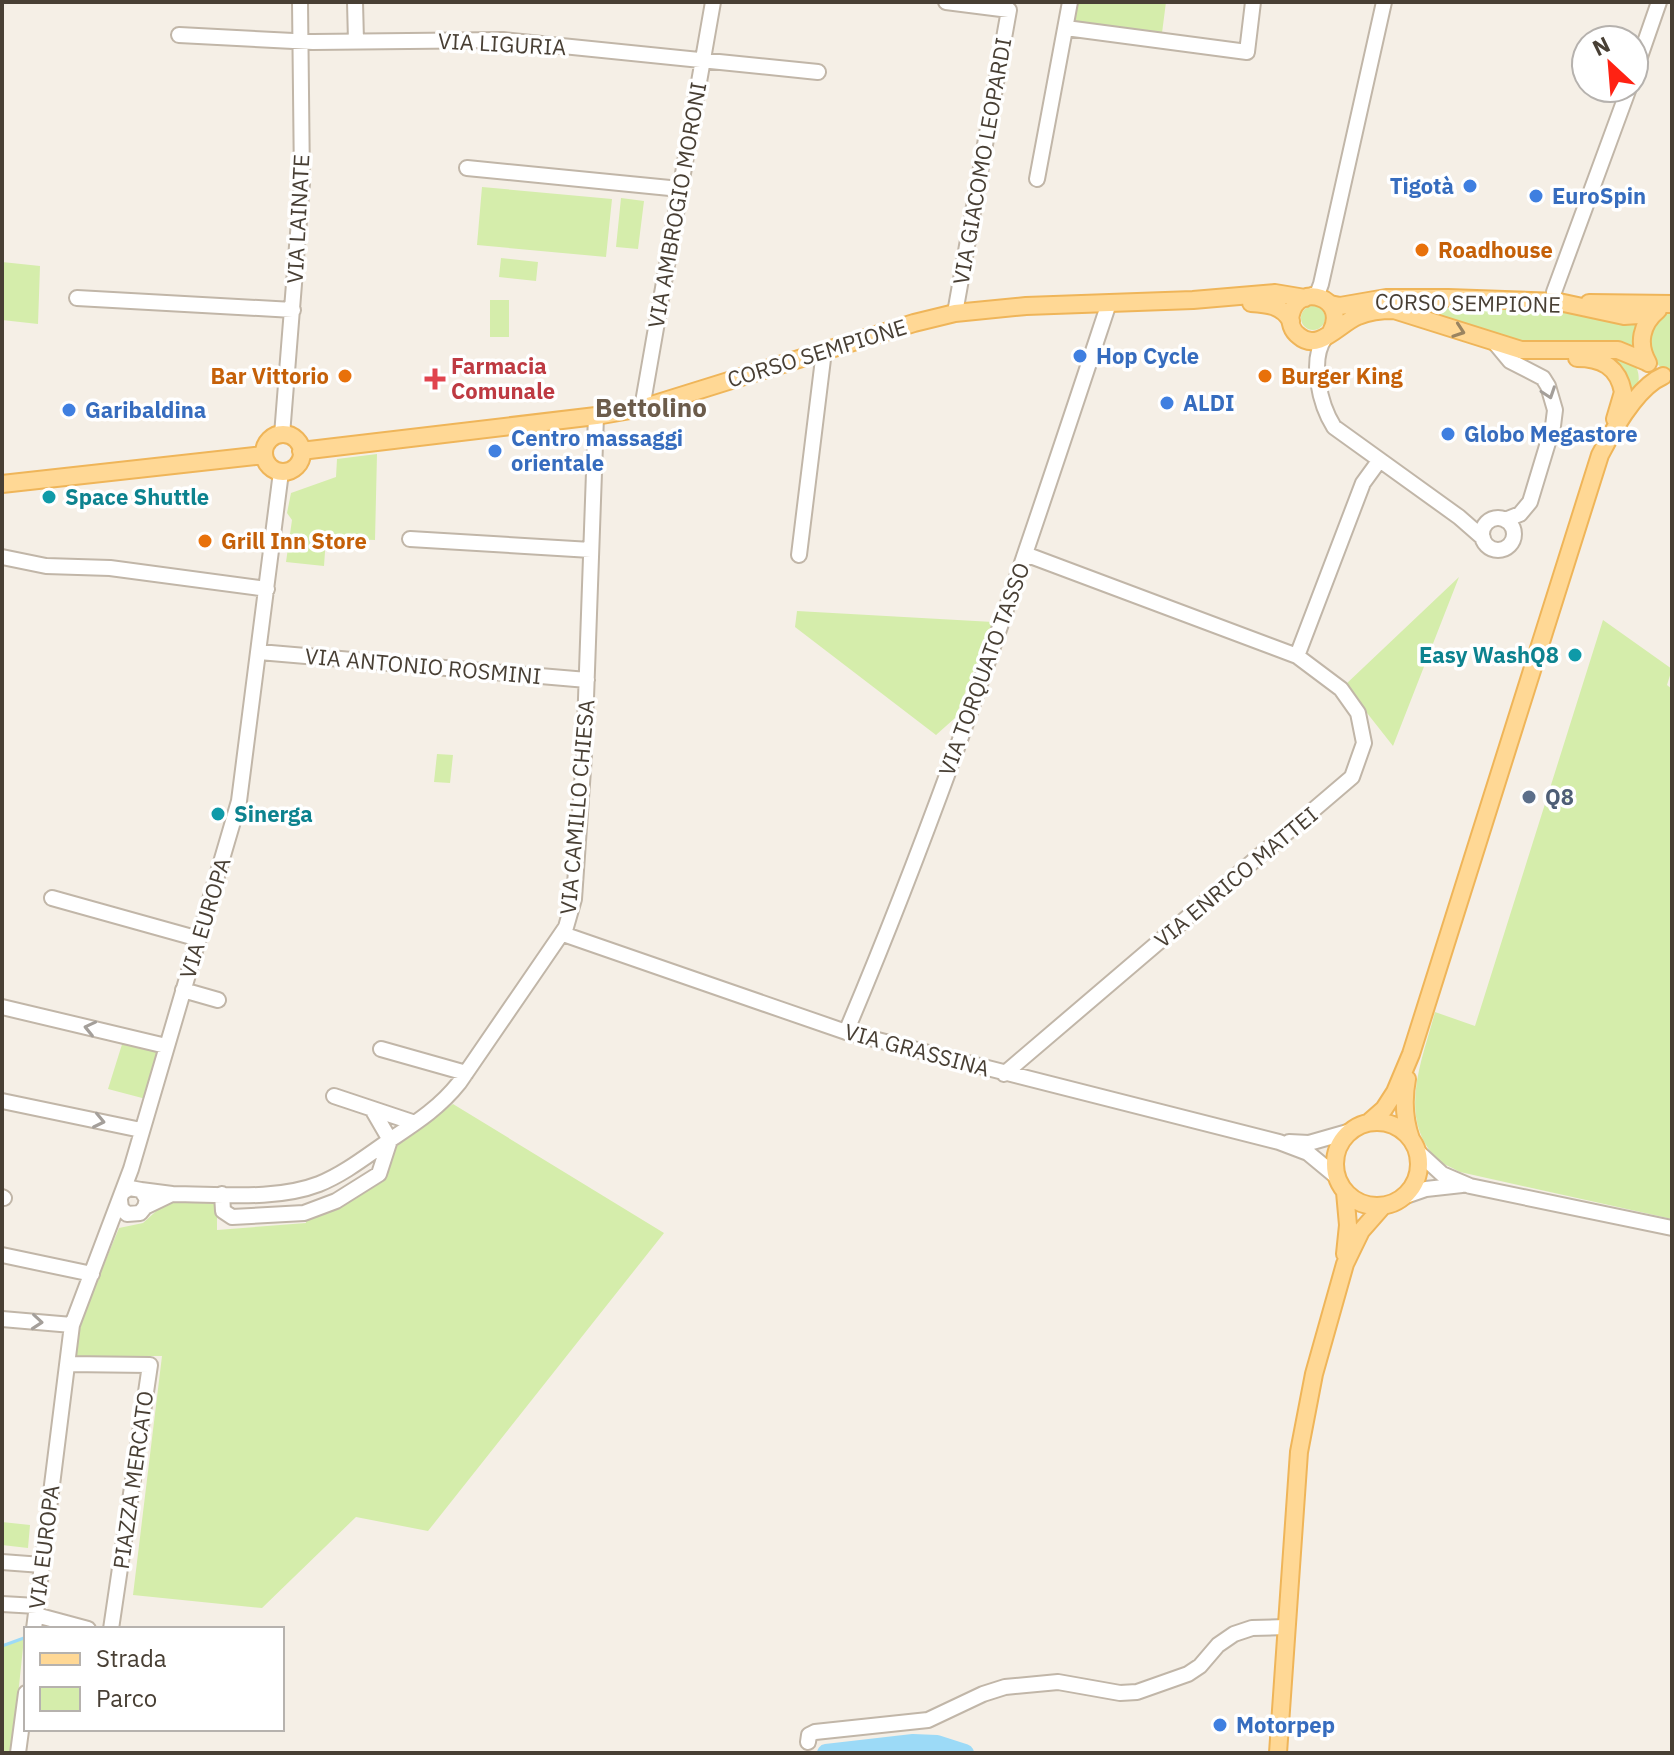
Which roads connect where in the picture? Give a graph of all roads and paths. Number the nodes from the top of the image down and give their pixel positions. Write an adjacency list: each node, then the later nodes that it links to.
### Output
1 (300, 2): 12 (street, VIA LAINATE)
2 (355, 2): 13 (street)
3 (713, 2): 14 (street, VIA AMBROGIO MORONI)
4 (946, 2): 27 (street, VIA GIACOMO LEOPARDI)
5 (1070, 2): 9 (street)
6 (1253, 2): 9 (street)
7 (1384, 2): 20 (street)
8 (1659, 2): 10 (street)
9 (1066, 28): 18 (street)
10 (1650, 28)
11 (179, 35): 12 (street, VIA LIGURIA)
12 (300, 41): 13 (street, VIA LIGURIA); 26 (street, VIA LAINATE)
13 (356, 41): 14 (street, VIA LIGURIA)
14 (703, 60): 15 (street, VIA LIGURIA); 19 (street, VIA AMBROGIO MORONI)
15 (818, 72)
16 (1623, 104): 23 (street)
17 (467, 168): 19 (street)
18 (1037, 179)
19 (680, 189): 37 (street, VIA AMBROGIO MORONI)
20 (1318, 296): 22 (main road, CORSO SEMPIONE); 23 (main road, CORSO SEMPIONE); 29 (main road); 30 (main road)
21 (77, 298): 26 (street)
22 (1193, 300): 24 (main road, CORSO SEMPIONE); 29 (main road, CORSO SEMPIONE)
23 (1559, 302): 25 (main road); 28 (main road, CORSO SEMPIONE)
24 (1109, 303): 27 (main road, CORSO SEMPIONE); 51 (street, VIA TORQUATO TASSO)
25 (1671, 304): 28 (main road)
26 (293, 310): 39 (street, VIA LAINATE)
27 (955, 313): 33 (main road, CORSO SEMPIONE)
28 (1653, 314): 36 (main road)
29 (1291, 321): 31 (main road)
30 (1328, 335): 31 (main road); 32 (main road, CORSO SEMPIONE, one-way to 32); 35 (street)
31 (1304, 340): 35 (street)
32 (1495, 343): 34 (main road, CORSO SEMPIONE); 47 (street, one-way to 47)
33 (824, 351): 37 (main road, CORSO SEMPIONE); 52 (street)
34 (1530, 352): 36 (main road, CORSO SEMPIONE); 40 (main road)
35 (1318, 363): 43 (street)
36 (1658, 371): 40 (main road)
37 (642, 408): 38 (main road, CORSO SEMPIONE)
38 (596, 416): 41 (main road, CORSO SEMPIONE); 50 (street, VIA CAMILLO CHIESA)
39 (282, 435): 41 (main road); 42 (main road)
40 (1610, 435): 67 (main road)
41 (301, 451): 44 (main road)
42 (264, 455): 44 (main road); 45 (main road)
43 (1379, 461): 46 (street); 56 (street)
44 (281, 472): 54 (street, VIA EUROPA)
45 (2, 484)
46 (1459, 517): 47 (street); 48 (street)
47 (1498, 520): 48 (street); 48 (street)
48 (1483, 538)
49 (410, 539): 50 (street)
50 (591, 550): 57 (street, VIA CAMILLO CHIESA)
51 (1025, 554): 56 (street, VIA ENRICO MATTEI); 64 (street, VIA TORQUATO TASSO)
52 (799, 555)
53 (2, 557): 54 (street)
54 (267, 589): 55 (street, VIA EUROPA)
55 (259, 652): 57 (street, VIA ANTONIO ROSMINI); 60 (street, VIA EUROPA)
56 (1297, 656): 69 (street, VIA ENRICO MATTEI)
57 (587, 680): 59 (street, VIA CAMILLO CHIESA)
58 (52, 898): 60 (street)
59 (563, 934): 64 (street, VIA GRASSINA); 68 (street, VIA CAMILLO CHIESA)
60 (199, 939): 61 (street, VIA EUROPA)
61 (183, 990): 62 (street); 65 (street, VIA EUROPA)
62 (218, 1000)
63 (2, 1007): 65 (street, one-way to 63)
64 (846, 1032): 69 (street, VIA GRASSINA)
65 (166, 1046): 75 (street, VIA EUROPA)
66 (381, 1049): 68 (street)
67 (1411, 1054): 74 (main road); 79 (main road)
68 (466, 1073): 73 (street, VIA CAMILLO CHIESA)
69 (1004, 1074): 78 (street, VIA GRASSINA)
70 (334, 1096): 72 (street)
71 (2, 1101): 75 (street, one-way to 75)
72 (372, 1109): 73 (street); 77 (street)
73 (415, 1123): 77 (street, VIA CAMILLO CHIESA)
74 (1368, 1123): 76 (main road); 79 (main road)
75 (141, 1130): 82 (street, VIA EUROPA)
76 (1351, 1131): 78 (street, VIA GRASSINA); 80 (main road)
77 (390, 1140): 84 (street, VIA CAMILLO CHIESA); 84 (street)
78 (1279, 1142): 80 (street, VIA GRASSINA)
79 (1415, 1146): 81 (street); 85 (main road)
80 (1341, 1184): 86 (main road); 91 (main road)
81 (1470, 1186): 85 (street); 88 (street)
82 (130, 1193): 83 (street, VIA CAMILLO CHIESA); 87 (street); 87 (street); 89 (street, VIA EUROPA)
83 (172, 1194): 84 (street, VIA CAMILLO CHIESA); 87 (street, VIA CAMILLO CHIESA)
84 (222, 1194)
85 (1403, 1197): 86 (main road)
86 (1383, 1206): 91 (main road)
87 (140, 1211): 89 (street)
88 (1672, 1228)
89 (107, 1233): 92 (street, VIA EUROPA)
90 (2, 1255): 92 (street)
91 (1345, 1264): 102 (main road)
92 (92, 1274): 94 (street, VIA EUROPA)
93 (2, 1319): 94 (street, one-way to 94)
94 (72, 1325): 95 (street, VIA EUROPA)
95 (67, 1364): 97 (street, VIA EUROPA); 101 (street, PIAZZA MERCATO)
96 (2, 1562): 97 (street)
97 (42, 1565): 99 (street, VIA EUROPA)
98 (2, 1604): 99 (street)
99 (36, 1617): 100 (street)
100 (79, 1627)
101 (111, 1627)
102 (1286, 1627): 104 (street); 106 (main road)
103 (24, 1708): 105 (street)
104 (808, 1742)
105 (18, 1753)
106 (1278, 1753)

